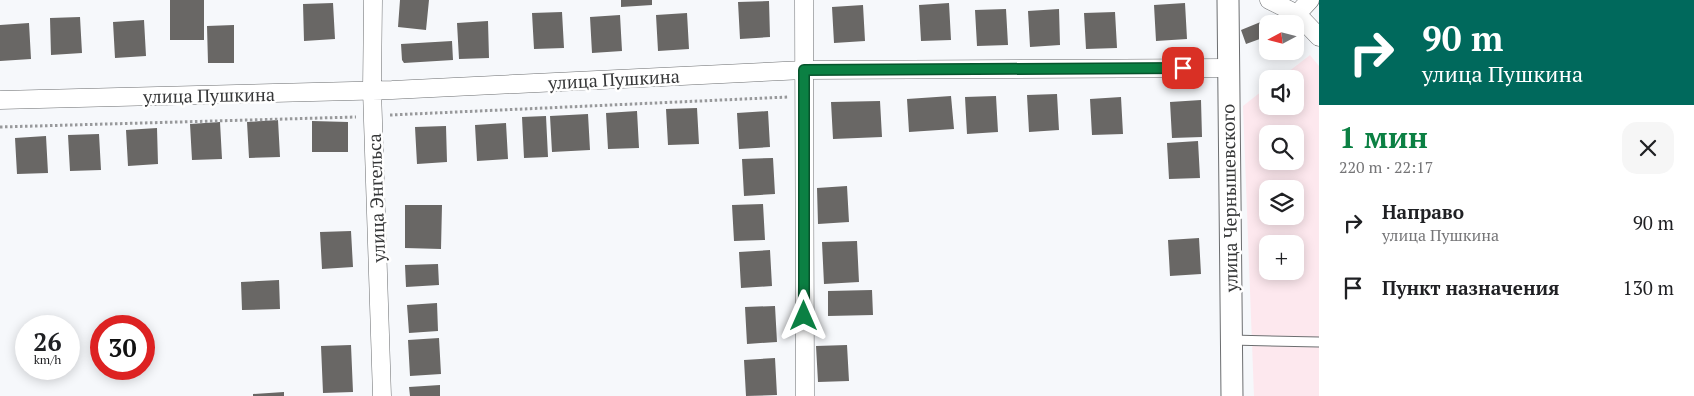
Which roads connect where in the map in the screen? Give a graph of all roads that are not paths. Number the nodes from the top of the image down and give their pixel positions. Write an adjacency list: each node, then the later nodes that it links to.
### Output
1 (373, 0): 10 (street, улица Энгельса)
2 (804, 0): 9 (street)
3 (1228, 0): 8 (street, улица Чернышевского)
4 (1269, 0): 6 (street)
5 (1310, 0): 6 (street)
6 (1297, 14): 7 (street)
7 (1319, 38)
8 (1228, 68): 9 (street, улица Пушкина); 12 (street, улица Чернышевского)
9 (804, 70): 10 (street, улица Пушкина); 15 (street)
10 (372, 90): 11 (street, улица Пушкина); 14 (street, улица Энгельса)
11 (0, 100)
12 (1230, 340): 13 (lane); 16 (street, улица Чернышевского)
13 (1319, 342)
14 (382, 396)
15 (805, 396)
16 (1232, 396)

